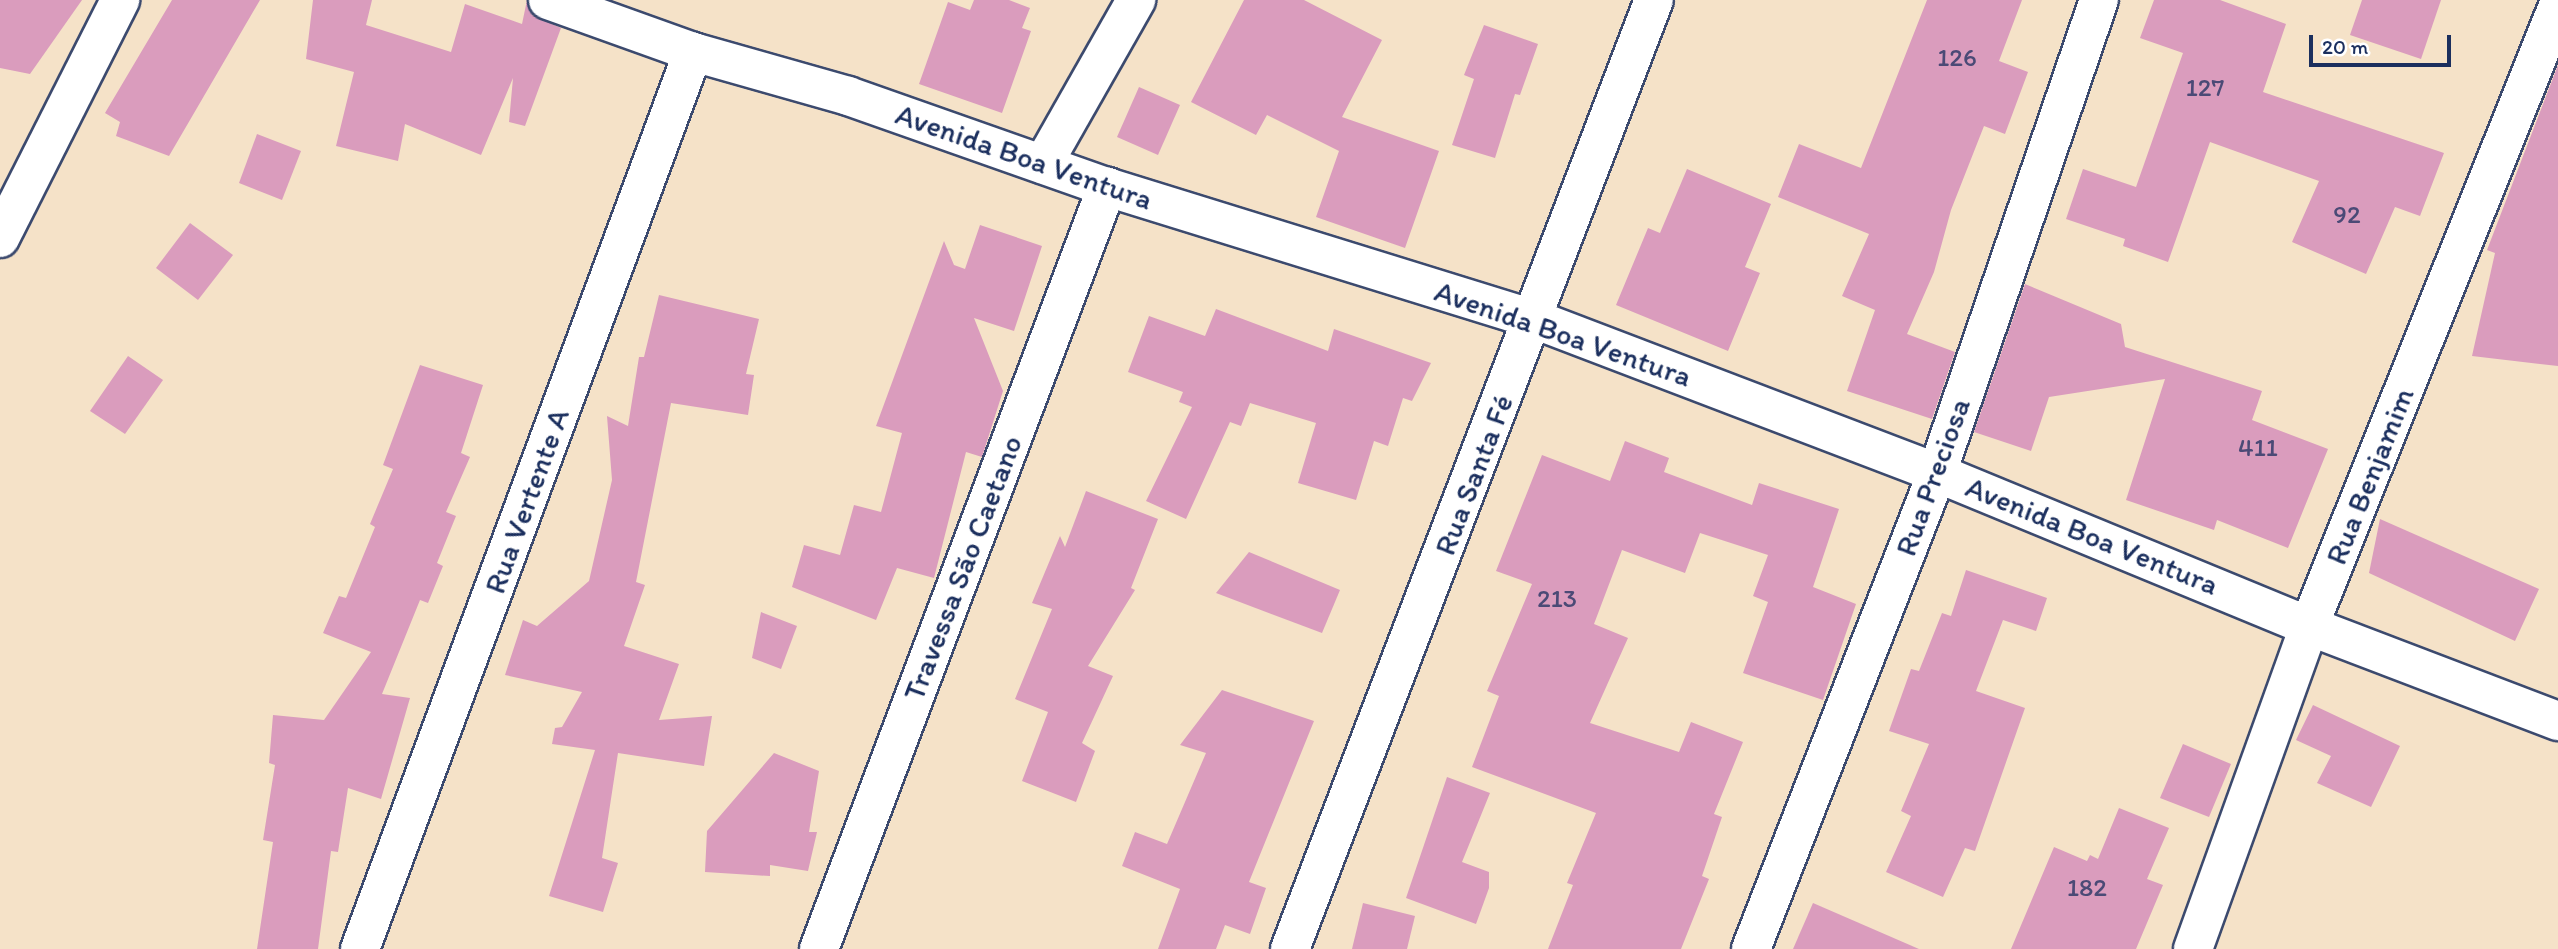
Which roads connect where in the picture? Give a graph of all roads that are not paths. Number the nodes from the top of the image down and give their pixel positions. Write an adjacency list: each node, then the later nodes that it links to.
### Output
1 (120, 0): 10 (street)
2 (548, 0): 7 (street, Avenida Boa Ventura)
3 (1136, 0): 8 (street)
4 (1654, 0): 11 (street, Rua Santa Fé)
5 (2099, 0): 12 (street, Rua Preciosa)
6 (2558, 6): 13 (street, Rua Benjamim)
7 (693, 52): 8 (street, Avenida Boa Ventura); 15 (street, Rua Vertente A)
8 (1043, 164): 9 (street, Avenida Boa Ventura)
9 (1107, 187): 11 (street, Avenida Boa Ventura); 16 (street, Travessa São Caetano)
10 (0, 238)
11 (1534, 319): 12 (street, Avenida Boa Ventura); 17 (street, Rua Santa Fé)
12 (1937, 473): 13 (street, Avenida Boa Ventura); 18 (street, Rua Preciosa)
13 (2309, 626): 14 (street, Avenida Boa Ventura); 19 (street, Rua Benjamim)
14 (2558, 721)
15 (360, 949)
16 (820, 949)
17 (1290, 949)
18 (1751, 949)
19 (2193, 949)

